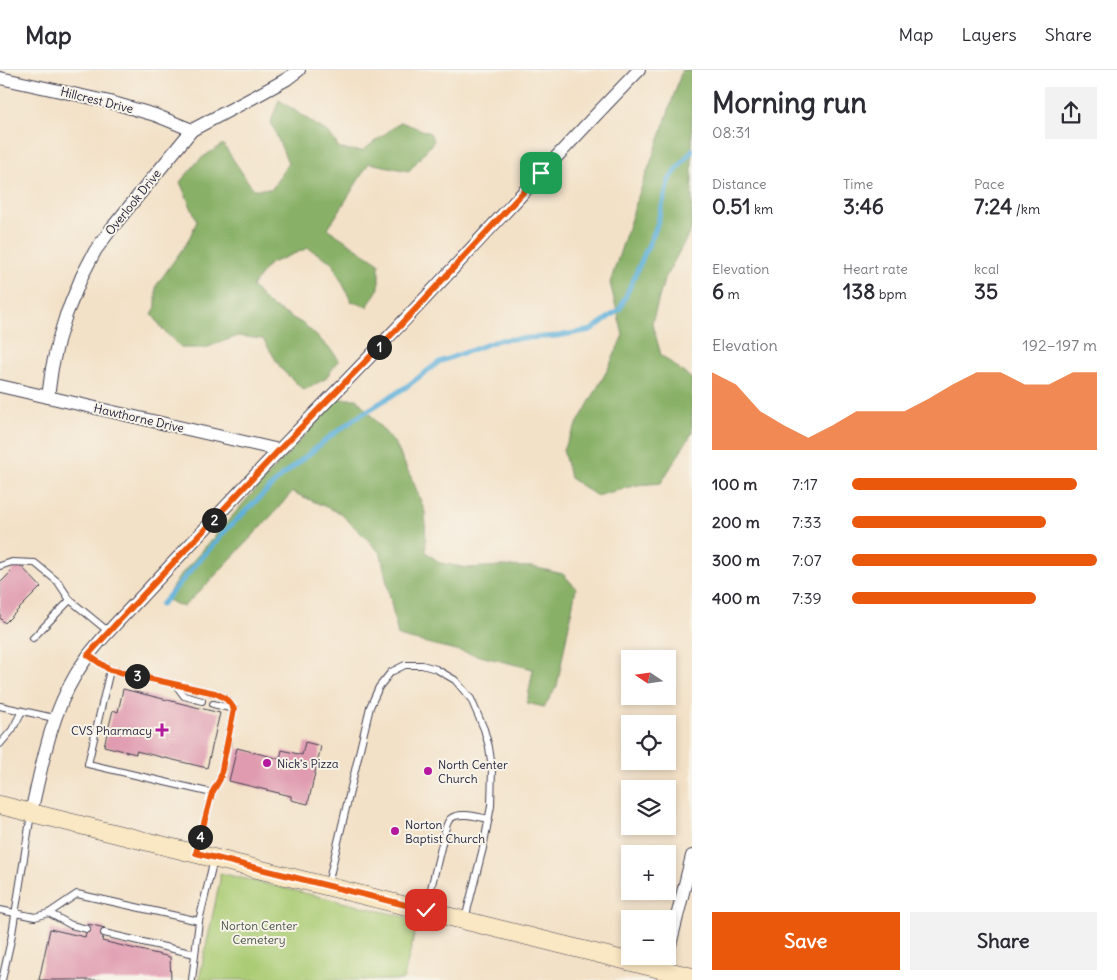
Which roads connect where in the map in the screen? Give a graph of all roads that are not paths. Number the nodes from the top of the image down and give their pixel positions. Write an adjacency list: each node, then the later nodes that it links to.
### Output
1 (299, 70): 4 (street, Overlook Drive)
2 (639, 70): 7 (street)
3 (0, 78): 4 (street, Hillcrest Drive)
4 (192, 130): 6 (street, Overlook Drive)
5 (0, 386): 6 (street, Hawthorne Drive)
6 (48, 397): 7 (street, Hawthorne Drive)
7 (279, 450): 10 (street)
8 (0, 566): 9 (lane)
9 (70, 600): 10 (lane); 11 (lane)
10 (109, 632): 12 (street)
11 (33, 638)
12 (88, 655): 13 (lane); 20 (street)
13 (110, 670): 14 (lane); 22 (lane)
14 (176, 685): 15 (lane); 18 (lane)
15 (202, 701)
16 (213, 704): 18 (lane)
17 (0, 706): 19 (lane)
18 (234, 709): 22 (lane)
19 (22, 712): 20 (lane); 21 (lane)
20 (54, 718): 24 (street)
21 (0, 744)
22 (212, 793): 26 (lane)
23 (0, 805): 24 (main road)
24 (31, 813): 26 (main road); 32 (lane)
25 (488, 819): 29 (lane); 31 (lane); 34 (lane)
26 (196, 853): 28 (main road)
27 (692, 856): 36 (street)
28 (215, 858): 29 (main road); 35 (lane)
29 (328, 886): 31 (main road)
30 (0, 910): 32 (lane)
31 (426, 910): 34 (main road)
32 (15, 913): 33 (lane); 43 (lane)
33 (49, 913): 35 (lane); 37 (lane)
34 (464, 920): 40 (main road)
35 (199, 921): 39 (lane)
36 (676, 921)
37 (87, 929)
38 (104, 933): 39 (lane)
39 (194, 954): 44 (lane)
40 (621, 955)
41 (665, 965): 42 (main road)
42 (692, 977)
43 (2, 980)
44 (192, 980)

